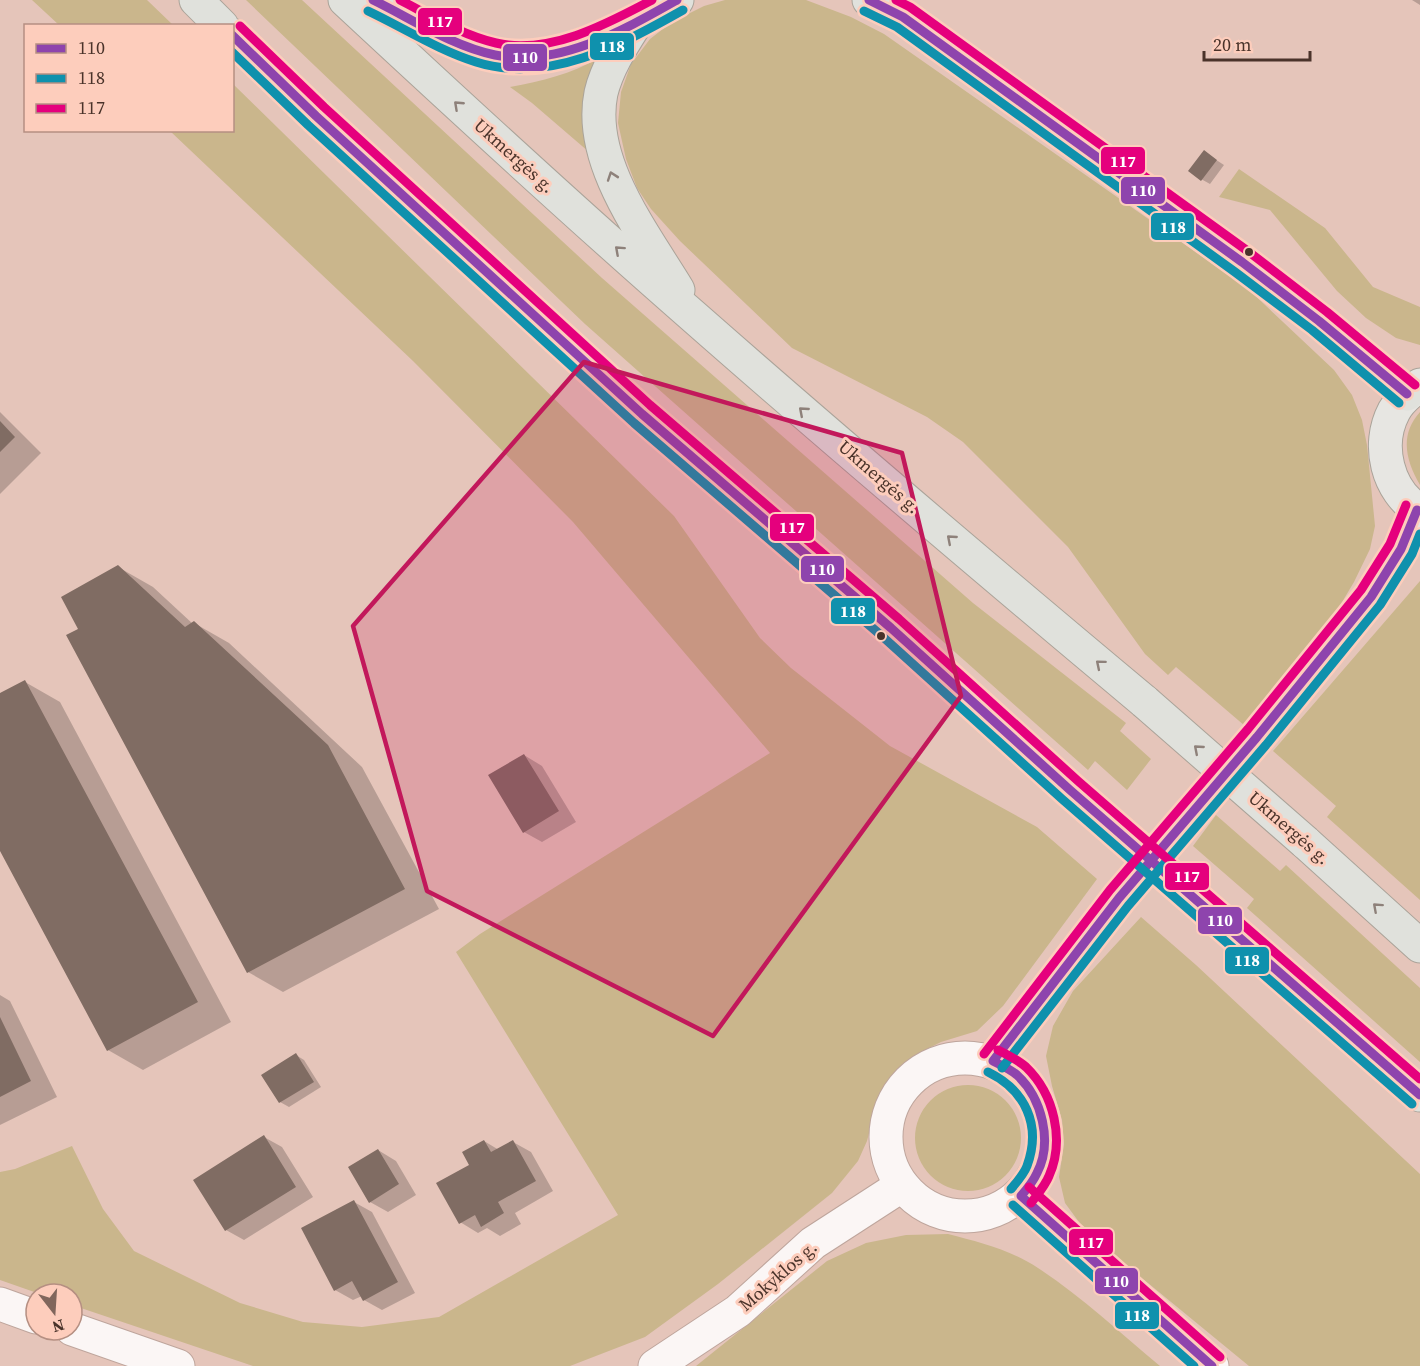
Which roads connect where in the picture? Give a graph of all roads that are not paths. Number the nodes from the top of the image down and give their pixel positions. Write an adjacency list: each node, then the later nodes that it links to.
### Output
1 (196, 0): 7 (highway)
2 (345, 0): 9 (highway, Ukmergės g., one-way to 2)
3 (373, 0): 6 (highway)
4 (677, 0): 6 (highway)
5 (869, 0): 10 (highway)
6 (636, 23): 9 (highway, one-way to 6)
7 (220, 24)
8 (234, 37): 14 (highway, bridge)
9 (694, 317): 12 (highway, Ukmergės g., one-way to 9, bridge)
10 (1414, 389): 11 (main road)
11 (1419, 510): 13 (main road)
12 (1420, 946)
13 (993, 1061): 15 (main road); 16 (main road)
14 (1420, 1095)
15 (902, 1186): 16 (main road); 21 (main road, Mokyklos g.)
16 (1021, 1196): 22 (main road)
17 (0, 1304): 18 (main road)
18 (24, 1313)
19 (84, 1333): 20 (main road)
20 (178, 1366)
21 (655, 1366)
22 (1212, 1366)

